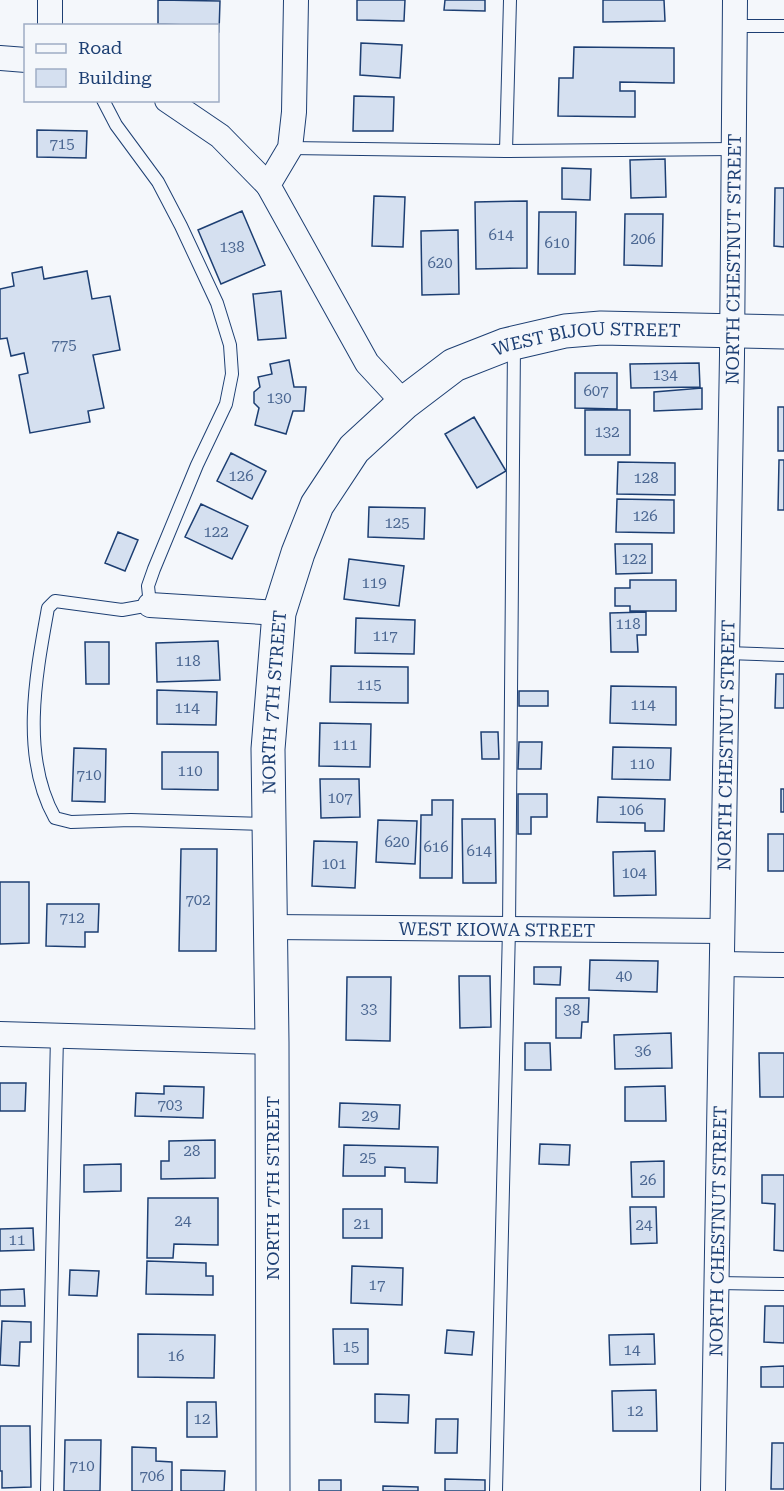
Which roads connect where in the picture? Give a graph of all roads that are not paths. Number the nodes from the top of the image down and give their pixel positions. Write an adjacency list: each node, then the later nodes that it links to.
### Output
1 (50, 0): 5 (street)
2 (296, 0): 12 (street)
3 (510, 0): 14 (lane)
4 (735, 0): 6 (street, NORTH CHESTNUT STREET)
5 (50, 24)
6 (735, 26): 7 (lane); 13 (street, NORTH CHESTNUT STREET)
7 (784, 26)
8 (0, 58): 9 (street)
9 (24, 60)
10 (104, 102): 20 (lane)
11 (170, 102): 15 (street)
12 (290, 148): 14 (lane); 15 (street)
13 (734, 149): 14 (lane); 16 (street, NORTH CHESTNUT STREET)
14 (506, 151)
15 (268, 185): 19 (street)
16 (733, 331): 17 (street, WEST BIJOU STREET); 18 (street, WEST BIJOU STREET); 22 (street, NORTH CHESTNUT STREET)
17 (784, 332)
18 (514, 343): 19 (street, WEST BIJOU STREET); 26 (lane)
19 (404, 403): 21 (street, NORTH 7TH STREET)
20 (150, 605): 21 (street); 24 (lane)
21 (279, 613): 24 (street, NORTH 7TH STREET)
22 (727, 654): 23 (lane); 27 (street, NORTH CHESTNUT STREET)
23 (784, 655)
24 (270, 824): 25 (street, NORTH 7TH STREET)
25 (271, 927): 26 (street, WEST KIOWA STREET); 32 (street, NORTH 7TH STREET)
26 (509, 928): 27 (street, WEST KIOWA STREET); 37 (lane)
27 (722, 931): 28 (street, NORTH CHESTNUT STREET)
28 (722, 964): 29 (street); 33 (street, NORTH CHESTNUT STREET)
29 (784, 965)
30 (0, 1034): 31 (street)
31 (57, 1036): 32 (street); 35 (lane)
32 (272, 1042): 36 (street, NORTH 7TH STREET)
33 (717, 1283): 34 (lane); 38 (street, NORTH CHESTNUT STREET)
34 (784, 1284)
35 (47, 1491)
36 (273, 1491)
37 (496, 1491)
38 (713, 1491)

